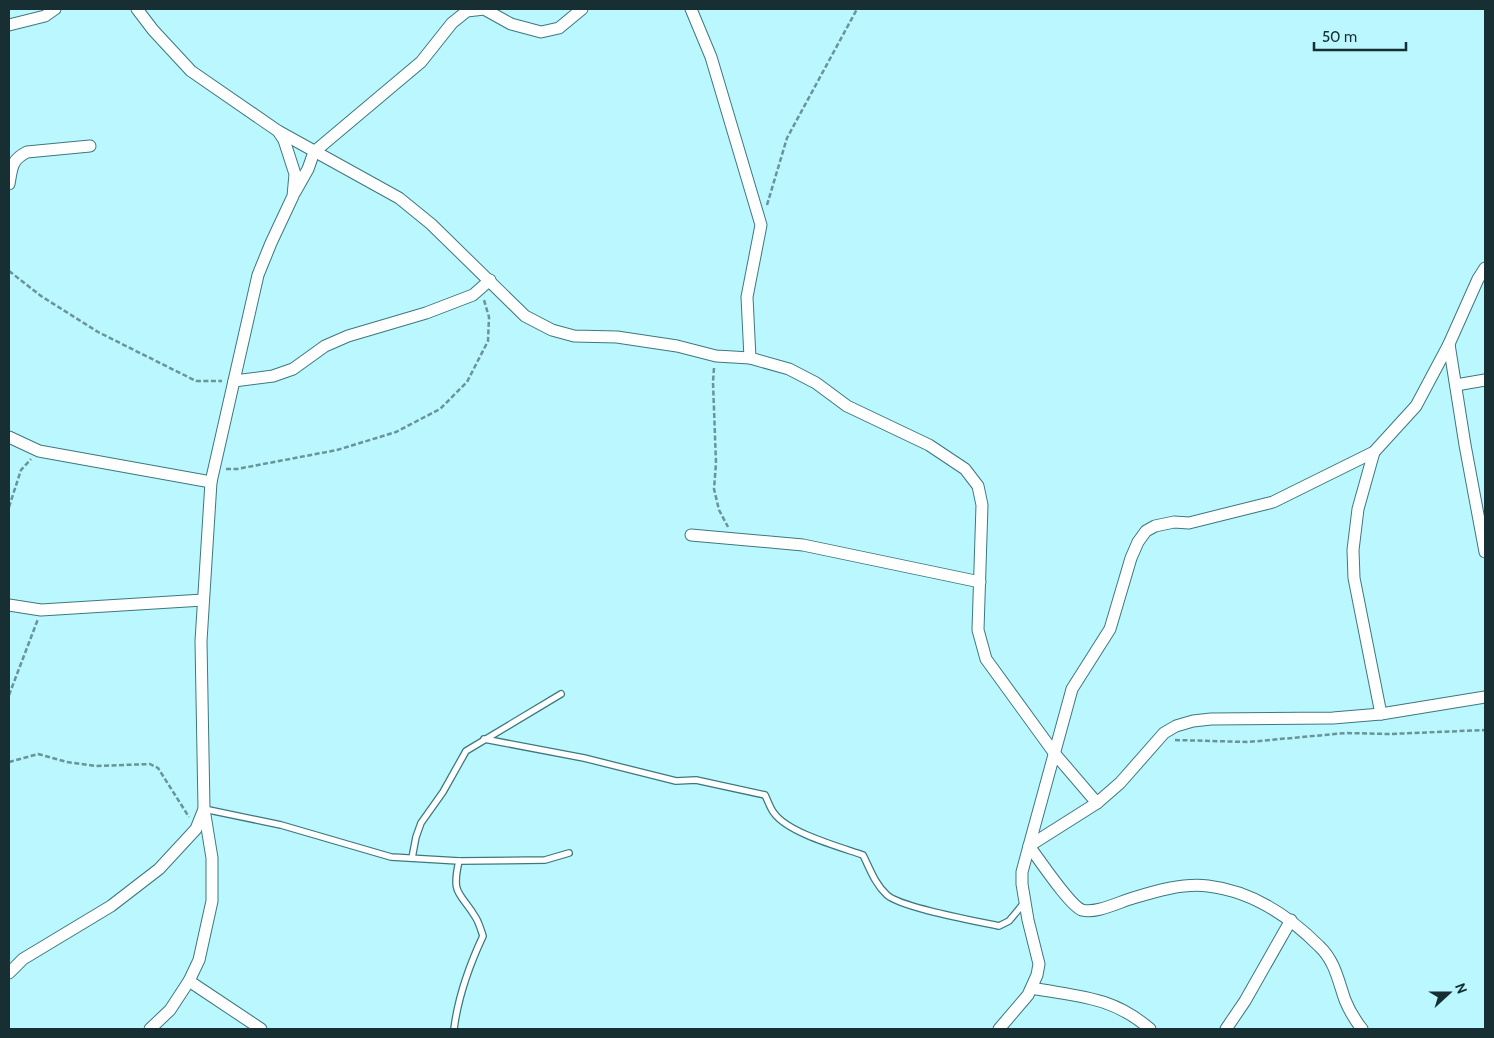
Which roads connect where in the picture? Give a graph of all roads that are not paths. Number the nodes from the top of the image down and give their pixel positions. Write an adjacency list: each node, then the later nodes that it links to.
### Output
1 (55, 9): 5 (street)
2 (137, 9): 6 (street)
3 (582, 9): 8 (street)
4 (691, 9): 14 (street)
5 (9, 25)
6 (278, 131): 8 (street); 10 (street)
7 (90, 146): 9 (street)
8 (314, 152): 10 (street); 12 (street)
9 (9, 184)
10 (293, 196): 16 (street)
11 (1485, 268): 13 (street)
12 (485, 284): 14 (street); 16 (street)
13 (1449, 344): 17 (street); 19 (street)
14 (750, 358): 23 (street)
15 (1485, 380): 17 (street)
16 (234, 381): 20 (street)
17 (1456, 386): 22 (street)
18 (9, 437): 20 (street)
19 (1374, 452): 28 (street); 30 (street)
20 (211, 482): 24 (street)
21 (691, 534): 23 (street)
22 (1485, 552)
23 (980, 582): 30 (street)
24 (203, 600): 25 (street); 32 (street)
25 (9, 605)
26 (561, 694): 29 (lane)
27 (1485, 697): 28 (street)
28 (1381, 714): 31 (street)
29 (484, 740): 35 (lane); 37 (lane)
30 (1055, 754): 31 (street); 33 (street)
31 (1097, 803): 33 (street)
32 (204, 809): 35 (lane); 39 (street); 40 (street)
33 (1029, 846): 37 (street); 38 (street)
34 (569, 853): 36 (lane)
35 (412, 858): 36 (lane)
36 (459, 861): 44 (lane)
37 (1024, 903): 41 (street)
38 (1290, 920): 47 (street); 48 (street)
39 (9, 974)
40 (189, 981): 42 (street); 43 (street)
41 (1032, 988): 45 (street); 46 (street)
42 (150, 1029)
43 (261, 1029)
44 (454, 1029)
45 (999, 1029)
46 (1150, 1029)
47 (1226, 1029)
48 (1362, 1029)

